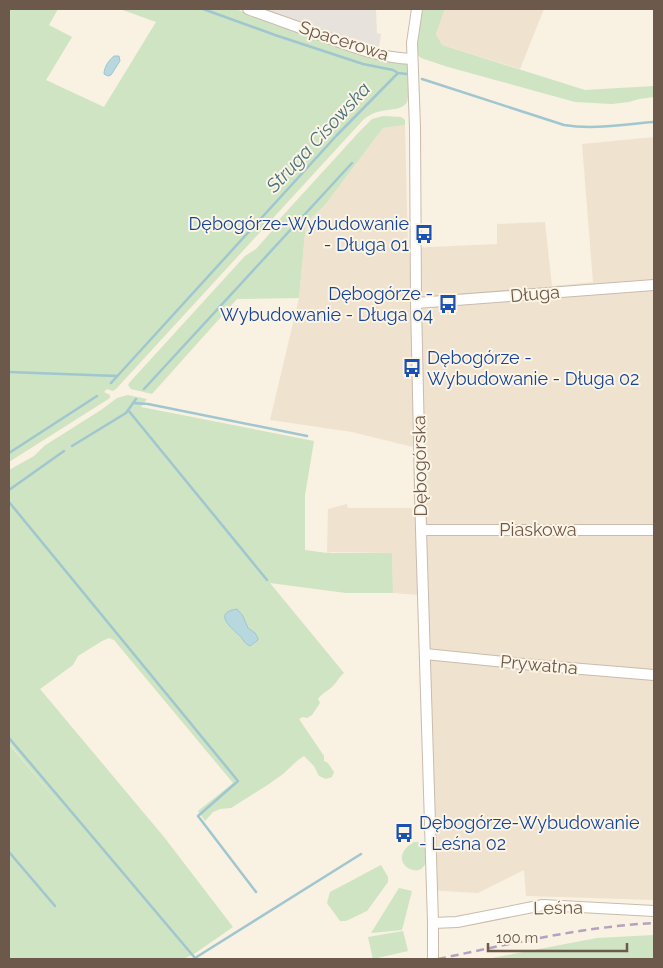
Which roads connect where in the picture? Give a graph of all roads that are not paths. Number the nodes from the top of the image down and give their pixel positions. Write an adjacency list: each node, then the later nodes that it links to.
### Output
1 (248, 9): 3 (street, Spacerowa)
2 (417, 9): 3 (street, Dębogórska)
3 (412, 59): 5 (street, Dębogórska)
4 (654, 285): 5 (street, Długa)
5 (416, 303): 6 (street, Dębogórska)
6 (421, 530): 7 (street, Piaskowa); 8 (street, Dębogórska)
7 (654, 530)
8 (425, 654): 9 (street, Prywatna); 11 (street, Dębogórska)
9 (654, 675)
10 (654, 912): 11 (street, Leśna)
11 (433, 923): 12 (street, Dębogórska)
12 (433, 959)

